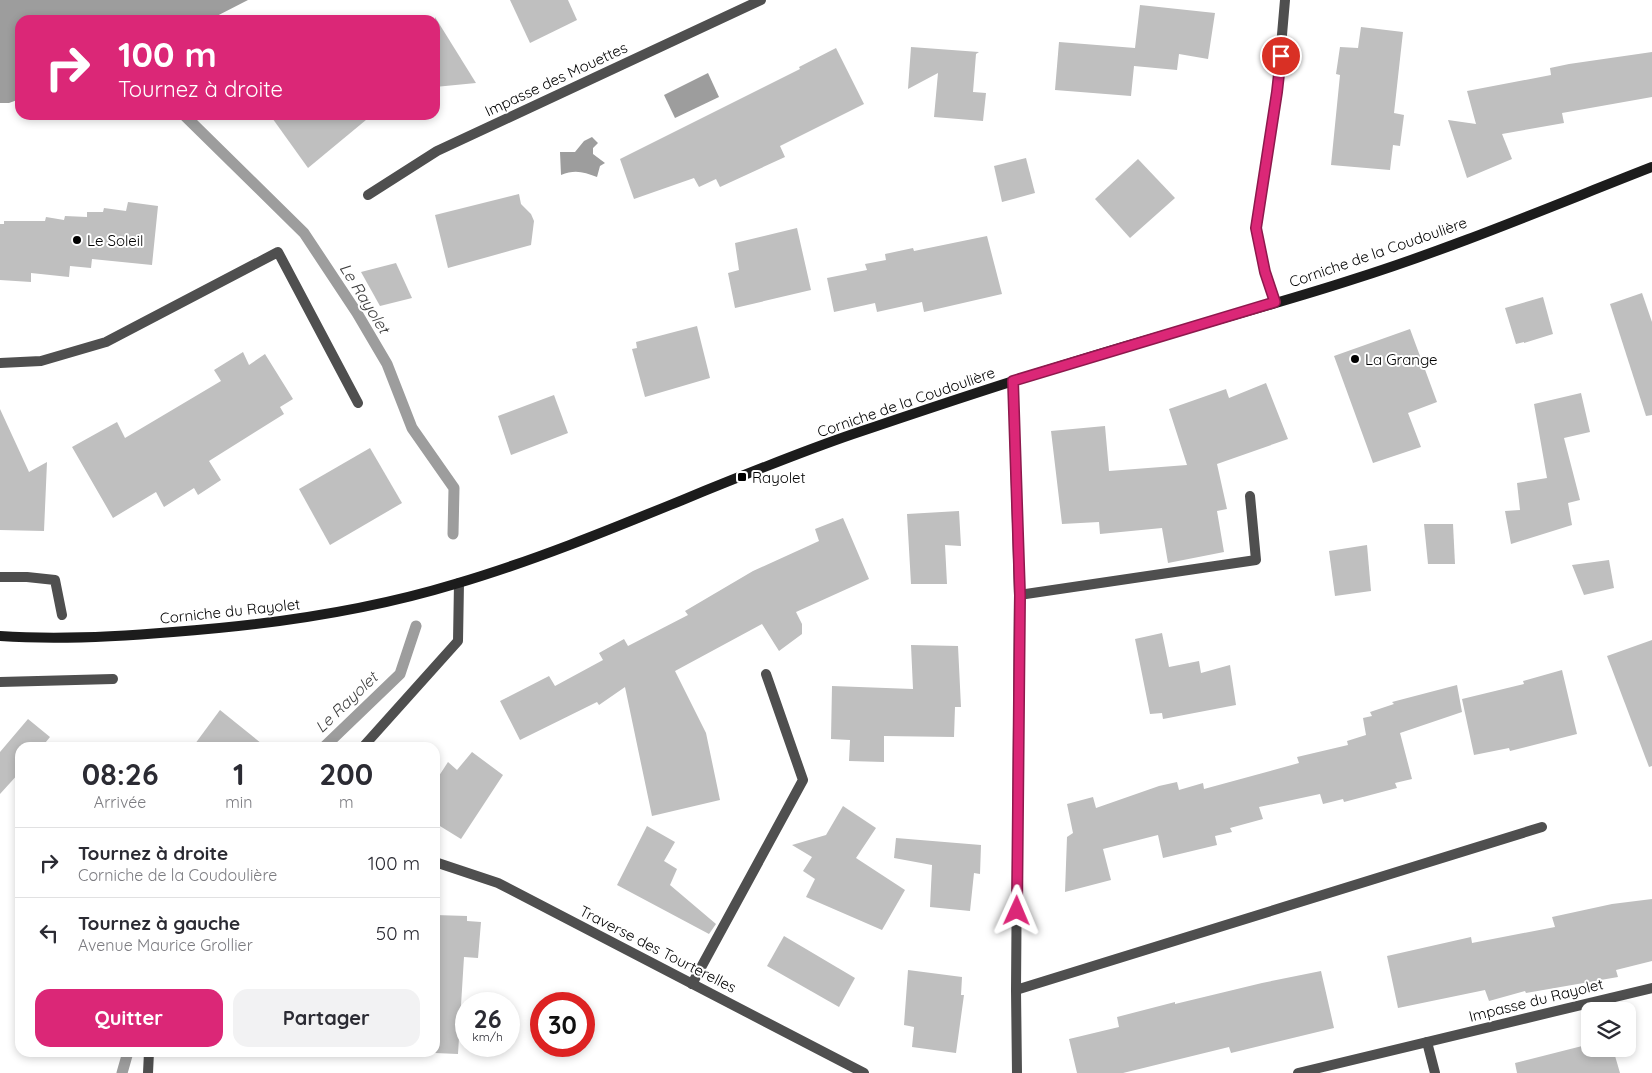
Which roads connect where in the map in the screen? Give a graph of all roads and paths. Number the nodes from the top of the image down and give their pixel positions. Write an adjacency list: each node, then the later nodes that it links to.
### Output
1 (761, 0): 4 (street, Impasse des Mouettes)
2 (1286, 0): 5 (street)
3 (1652, 167): 5 (main road, Corniche de la Coudoulière)
4 (368, 194)
5 (1275, 302): 7 (main road, Corniche de la Coudoulière)
6 (0, 363): 8 (street)
7 (1013, 381): 11 (main road, Corniche de la Coudoulière); 12 (street)
8 (358, 403)
9 (1250, 496): 12 (street)
10 (0, 577): 13 (street)
11 (459, 583): 14 (main road, Corniche du Rayolet); 18 (street)
12 (1020, 595): 23 (street)
13 (62, 615)
14 (0, 636)
15 (766, 674): 21 (street)
16 (112, 679): 17 (street)
17 (0, 682)
18 (367, 742)
19 (1542, 827): 23 (street)
20 (440, 864): 21 (street, Traverse des Tourterelles)
21 (692, 984): 27 (street, Traverse des Tourterelles)
22 (1652, 988): 24 (street, Impasse du Rayolet)
23 (1016, 990): 28 (street)
24 (1427, 1042): 29 (street, Impasse du Rayolet); 30 (street)
25 (149, 1057): 26 (street)
26 (148, 1073)
27 (864, 1073)
28 (1017, 1073)
29 (1298, 1073)
30 (1435, 1073)

